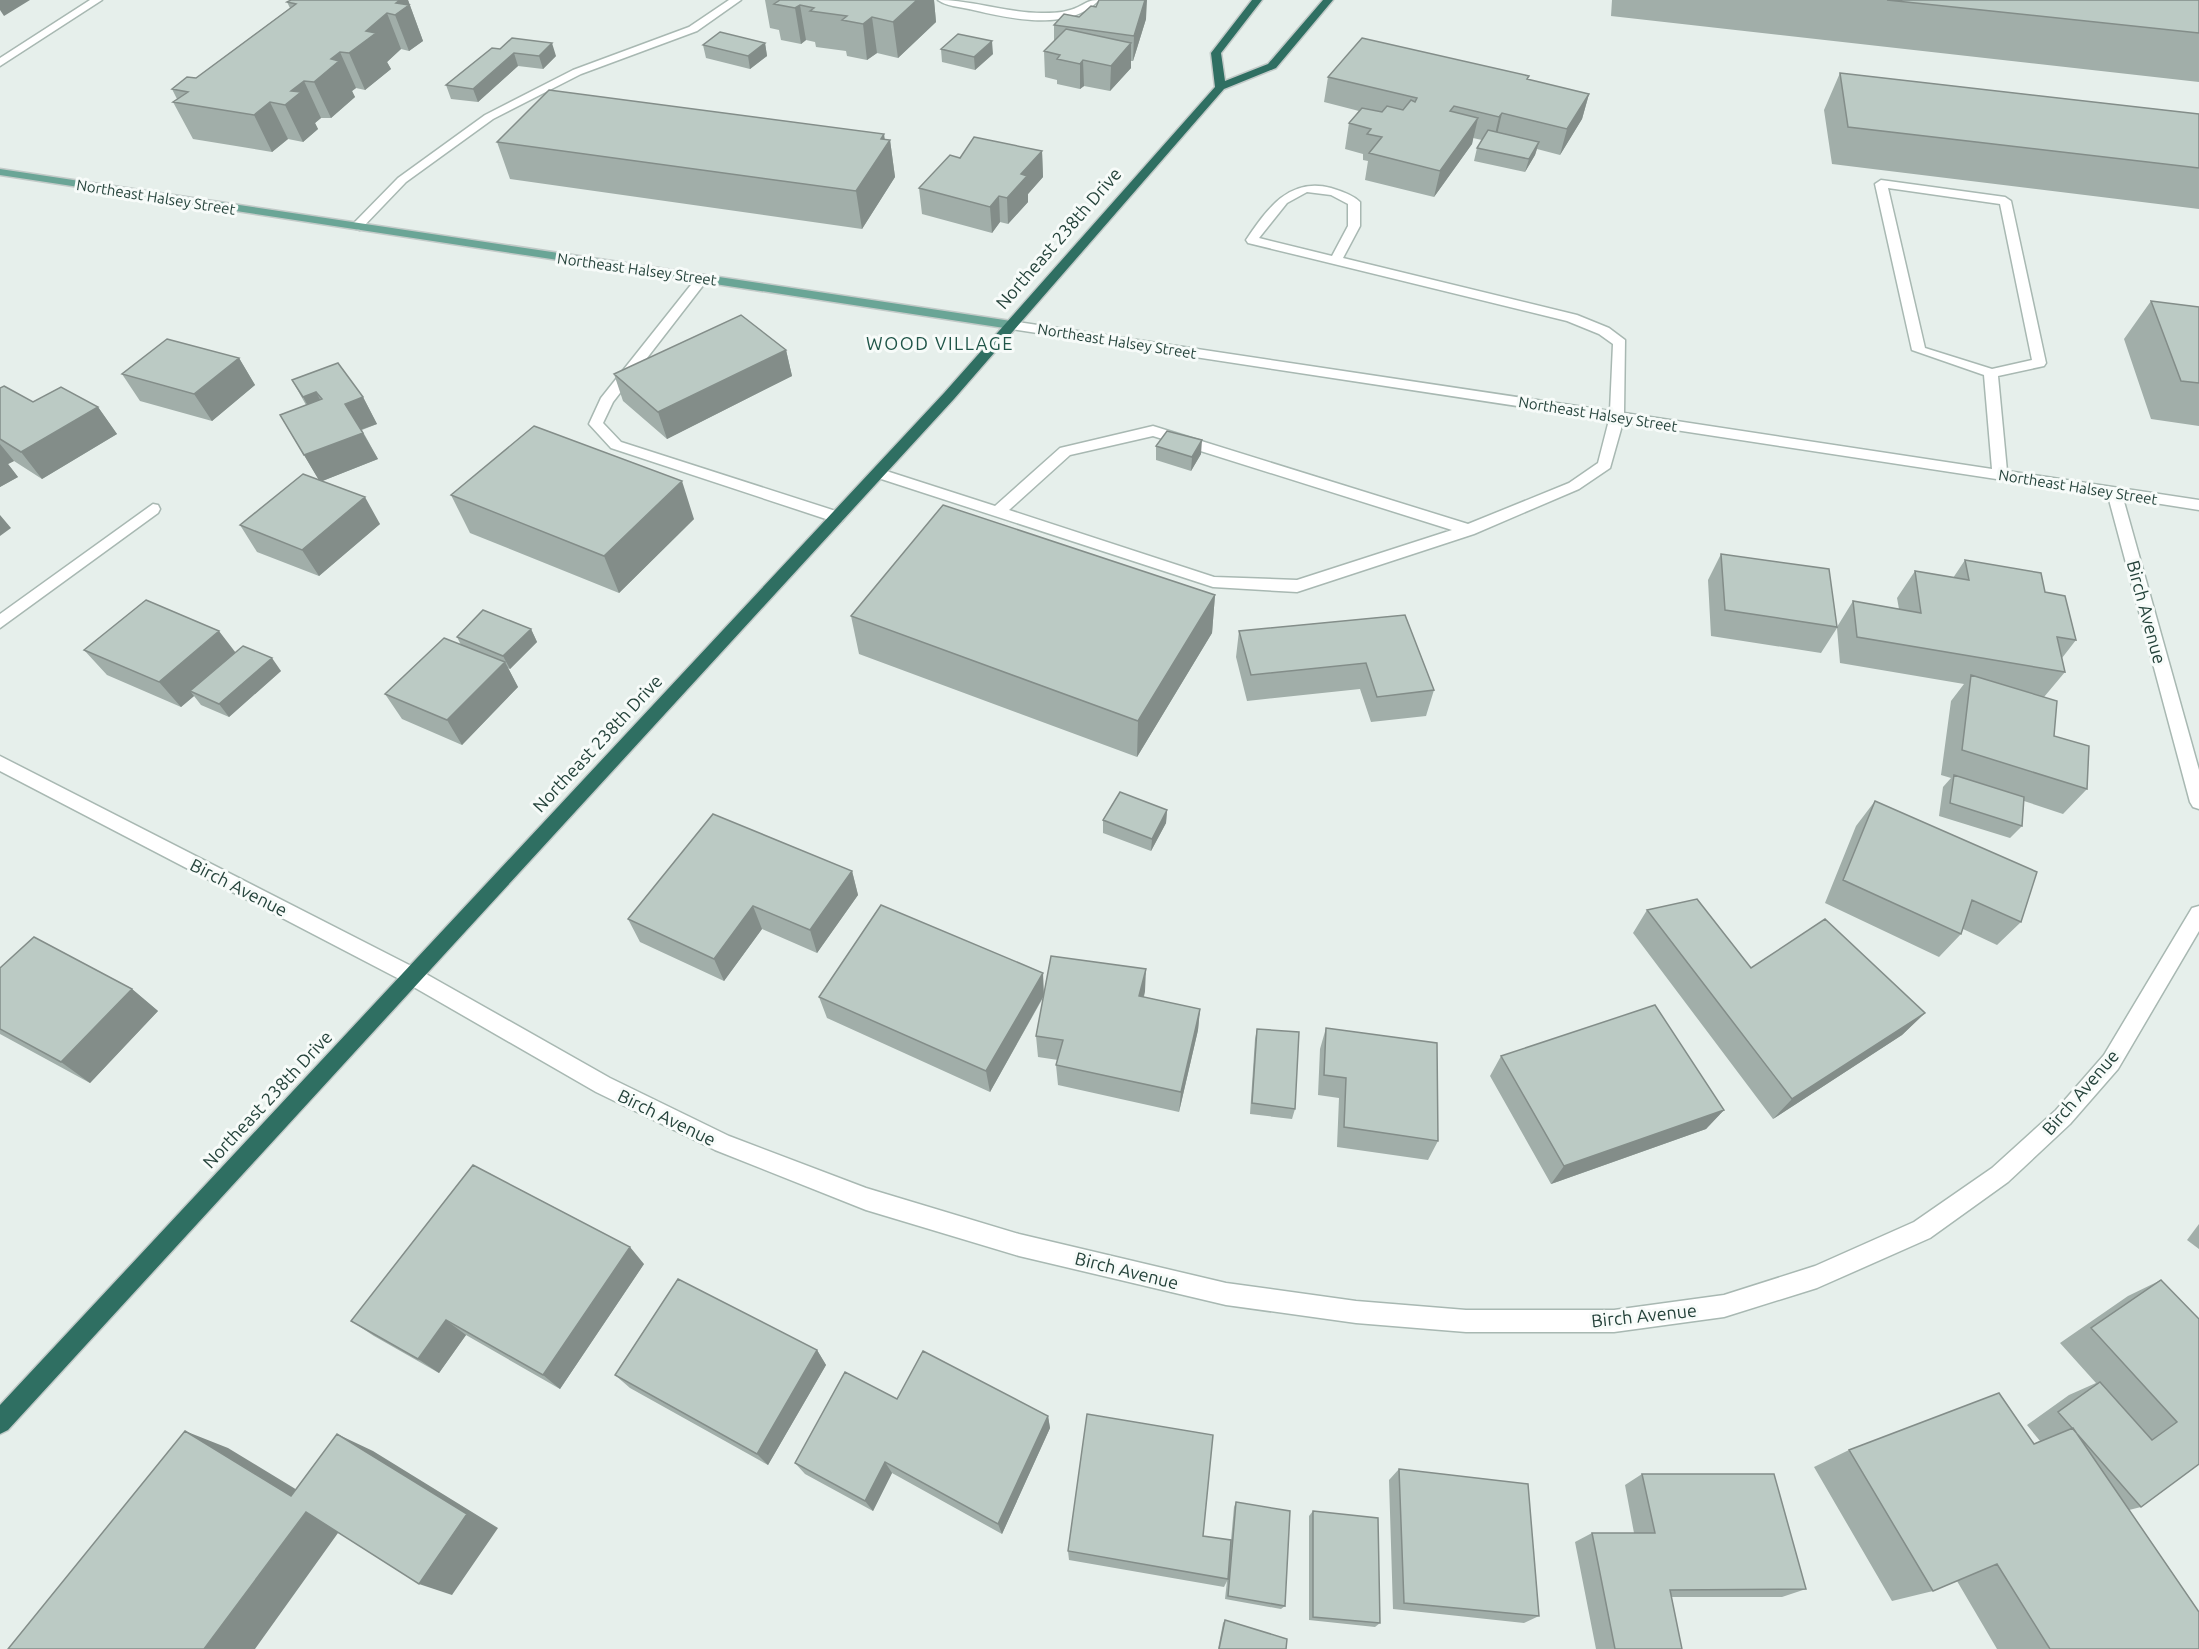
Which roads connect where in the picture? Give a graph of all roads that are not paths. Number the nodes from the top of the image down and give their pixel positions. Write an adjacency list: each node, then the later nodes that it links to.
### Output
1 (98, 0): 7 (street)
2 (736, 0): 10 (street)
3 (943, 0): 4 (street)
4 (1094, 0)
5 (1257, 0): 8 (highway)
6 (1328, 0): 8 (highway, Northeast 238th Drive)
7 (0, 63)
8 (1220, 87): 13 (highway, Northeast 238th Drive)
9 (0, 172): 10 (main road, Northeast Halsey Street)
10 (356, 227): 12 (main road, Northeast Halsey Street)
11 (1335, 261): 11 (street); 15 (street)
12 (702, 279): 13 (main road, Northeast Halsey Street); 22 (street)
13 (1011, 325): 15 (street, Northeast Halsey Street); 16 (highway, Northeast 238th Drive)
14 (1991, 373): 14 (street); 17 (street)
15 (1617, 417): 17 (street, Northeast Halsey Street); 23 (street)
16 (877, 473): 21 (street); 22 (highway, Northeast 238th Drive)
17 (2000, 475): 18 (street, Northeast Halsey Street)
18 (2114, 492): 19 (street, Northeast Halsey Street); 26 (street, Birch Avenue)
19 (2199, 505)
20 (153, 509): 24 (street)
21 (998, 513): 23 (street); 23 (street)
22 (837, 517): 28 (highway, Northeast 238th Drive)
23 (1469, 530)
24 (0, 622)
25 (0, 763): 28 (street, Birch Avenue)
26 (2199, 802)
27 (2199, 914): 28 (street, Birch Avenue)
28 (412, 976): 29 (highway, Northeast 238th Drive)
29 (0, 1422)

